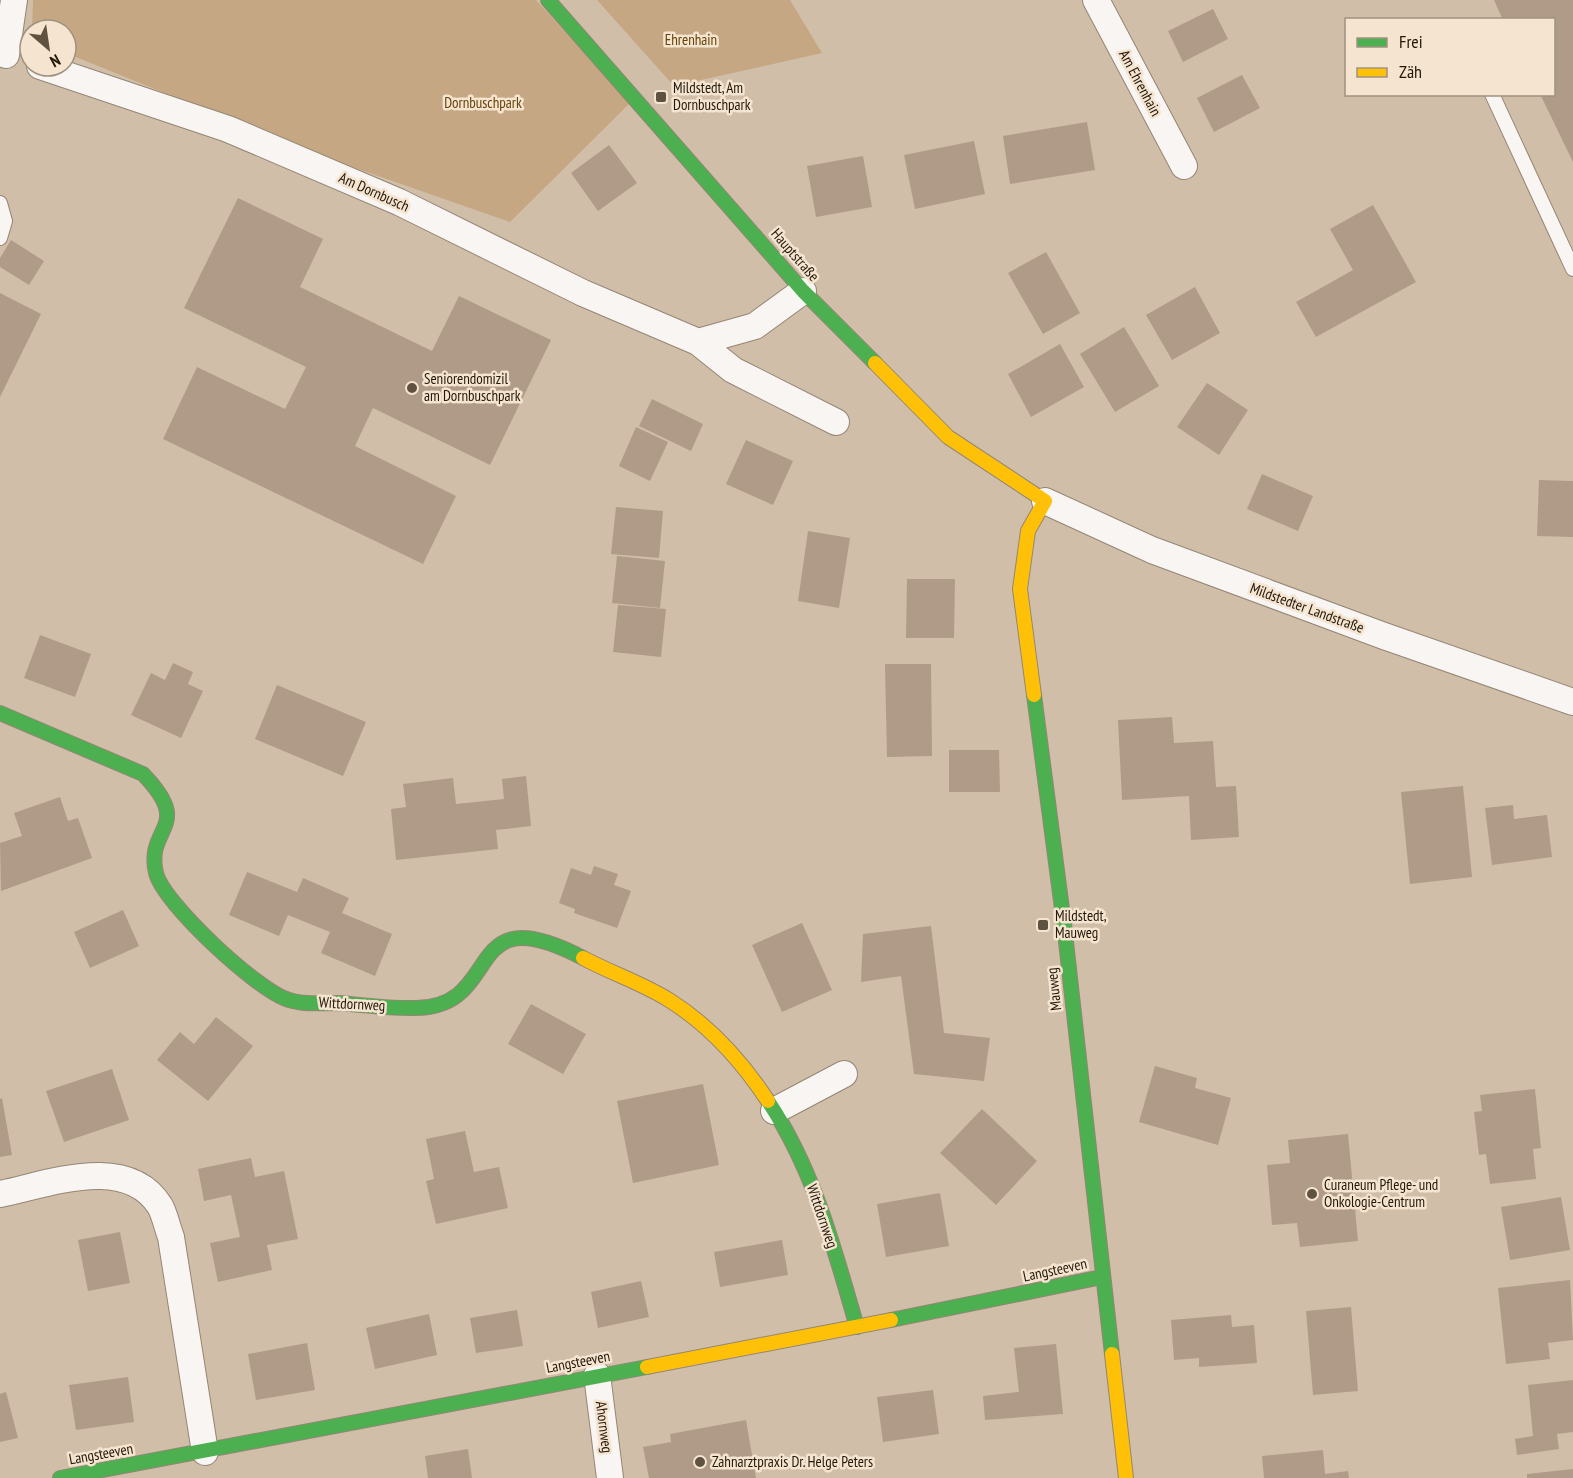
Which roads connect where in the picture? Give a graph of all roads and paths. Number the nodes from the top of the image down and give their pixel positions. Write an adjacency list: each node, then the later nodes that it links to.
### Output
1 (14, 0): 4 (street)
2 (548, 0): 12 (street, Hauptstraße)
3 (1096, 0): 8 (street, Am Ehrenhain)
4 (3, 53): 5 (street)
5 (18, 59)
6 (76, 78): 13 (street, Am Dornbusch)
7 (1493, 96): 11 (lane)
8 (1184, 166)
9 (0, 203): 10 (lane)
10 (0, 238)
11 (1573, 269)
12 (803, 291): 13 (street); 15 (street, Hauptstraße)
13 (698, 342): 14 (street, Am Dornbusch)
14 (836, 422)
15 (1045, 501): 16 (street, Mildstedter Landstraße); 21 (street, Mauweg)
16 (1573, 702)
17 (0, 713): 19 (street, Wittdornweg)
18 (844, 1074): 19 (street)
19 (774, 1111): 22 (street, Wittdornweg)
20 (0, 1194): 24 (street)
21 (1102, 1277): 22 (street, Langsteeven); 27 (street, Mauweg)
22 (857, 1327): 23 (street, Langsteeven)
23 (597, 1375): 24 (street, Langsteeven); 26 (street, Ahornweg)
24 (205, 1452): 25 (street, Langsteeven)
25 (60, 1478)
26 (610, 1478)
27 (1126, 1478)

